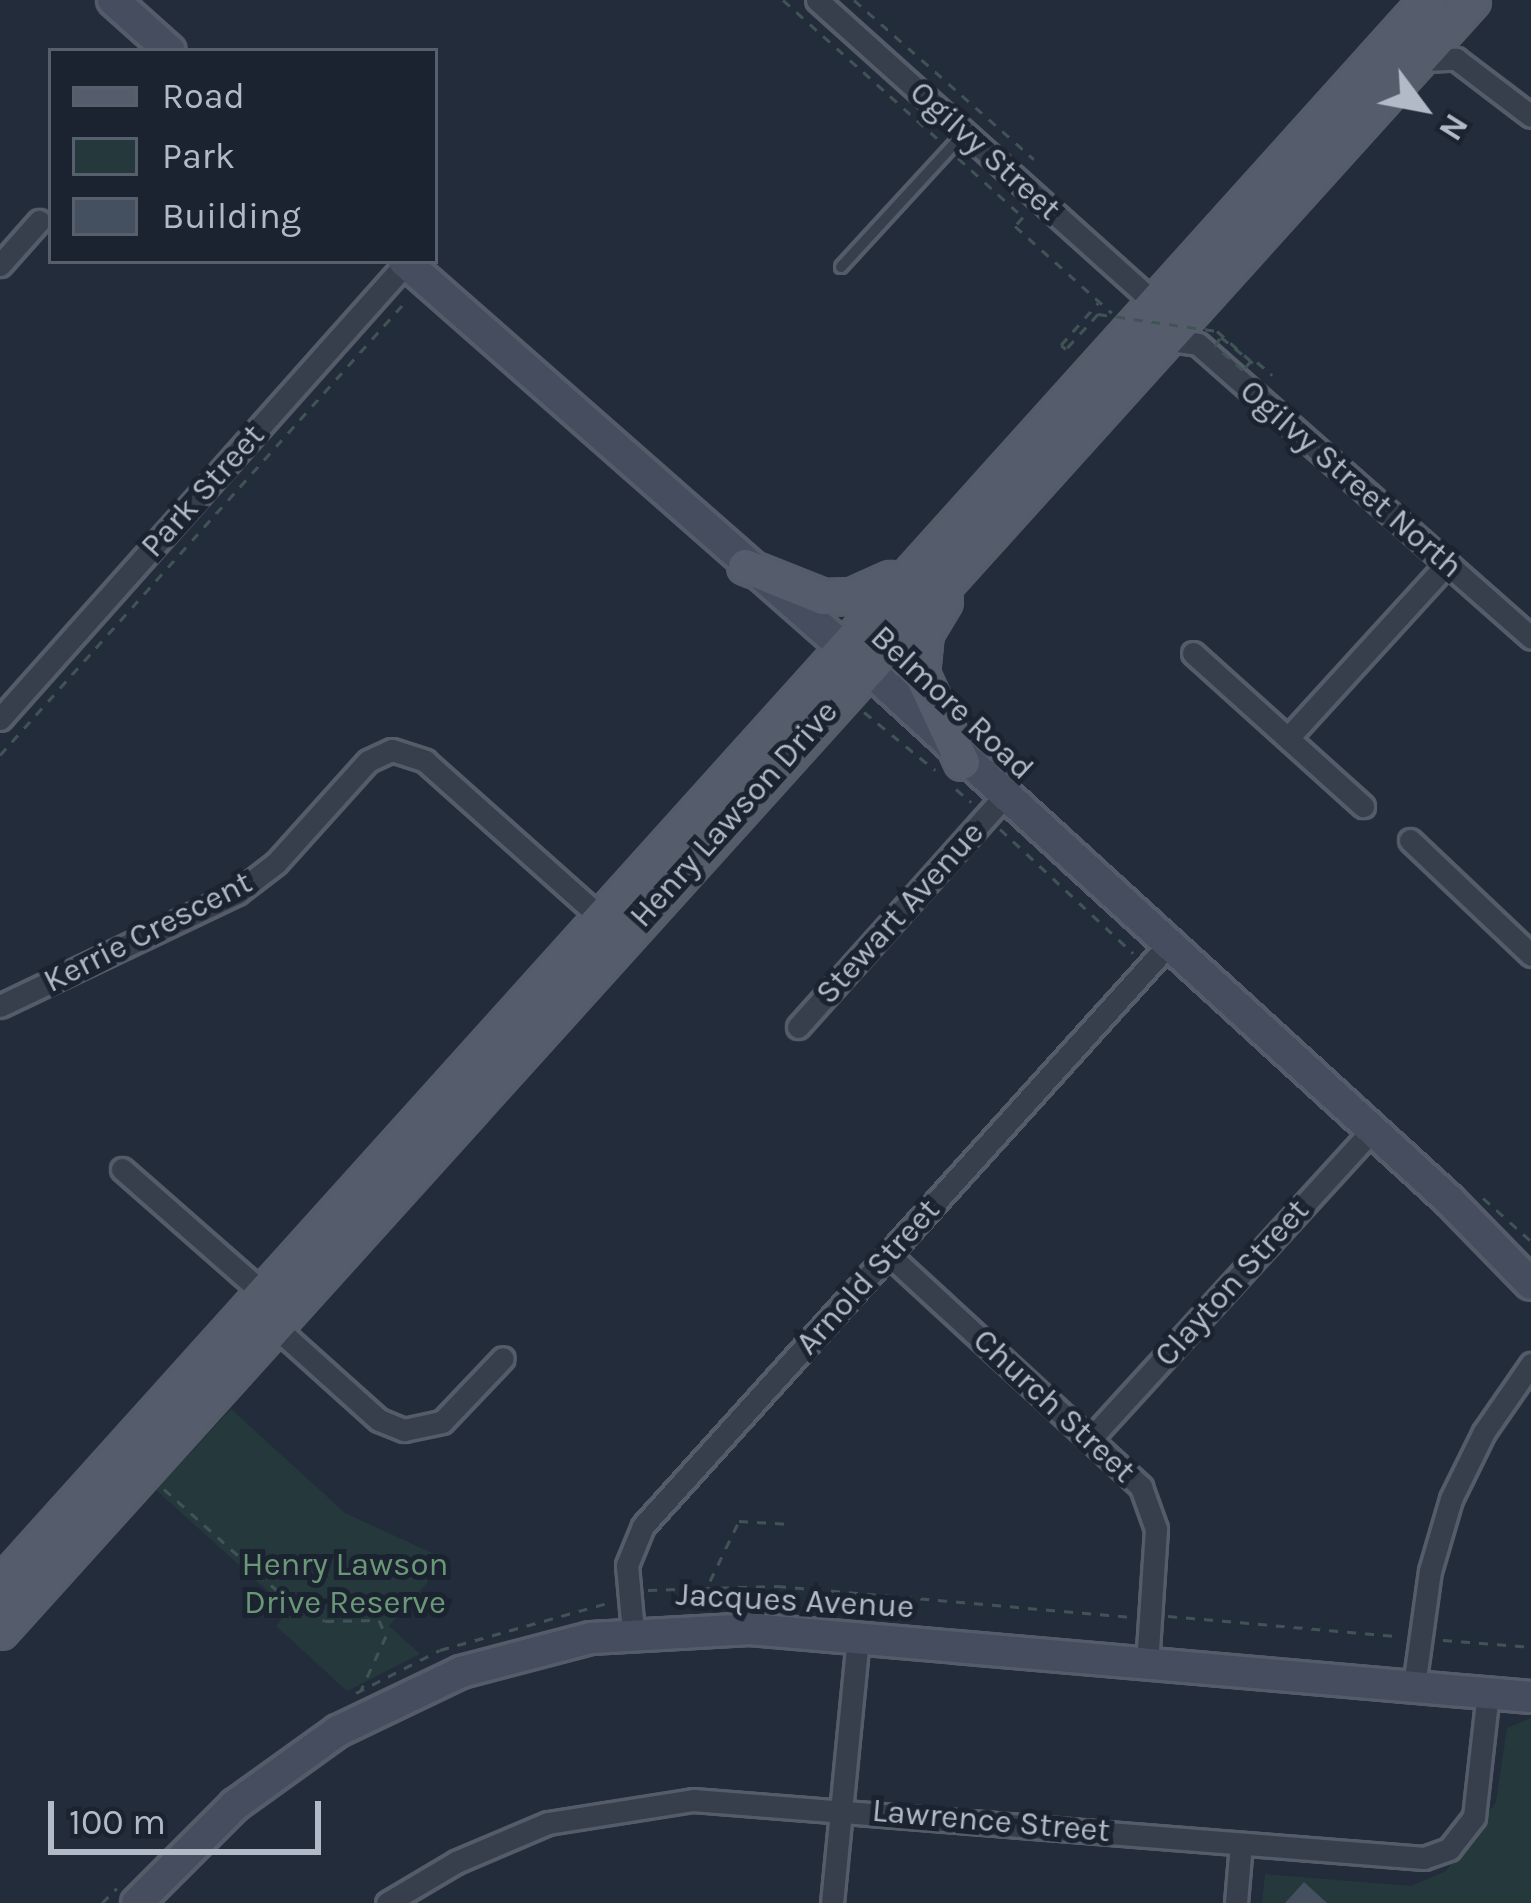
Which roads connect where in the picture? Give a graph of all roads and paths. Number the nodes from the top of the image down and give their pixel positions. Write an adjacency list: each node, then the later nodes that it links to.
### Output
1 (113, 0): 7 (main road)
2 (817, 0): 10 (street, Ogilvy Street)
3 (854, 0): 11 (path)
4 (1427, 0): 6 (main road, Henry Lawson Drive)
5 (1472, 0): 8 (main road, Henry Lawson Drive)
6 (1399, 13): 18 (main road, Henry Lawson Drive)
7 (167, 48)
8 (1419, 60): 9 (street); 21 (main road, Henry Lawson Drive)
9 (1531, 116)
10 (964, 132): 16 (lane); 18 (street, Ogilvy Street)
11 (1034, 159)
12 (39, 221): 15 (street)
13 (403, 264): 32 (street, Park Street)
14 (407, 264): 26 (main road, Belmore Road)
15 (0, 265)
16 (841, 267)
17 (408, 298): 34 (path)
18 (1153, 301): 27 (main road, Henry Lawson Drive)
19 (1100, 302): 20 (path, bridge)
20 (1220, 338)
21 (1163, 339): 24 (main road, Henry Lawson Drive); 25 (street, Ogilvy Street North)
22 (1256, 361): 23 (path)
23 (1272, 375)
24 (988, 528): 31 (main road, Henry Lawson Drive); 35 (main road)
25 (1448, 562): 28 (street, Ogilvy Street North); 33 (street)
26 (746, 566): 27 (main road); 29 (main road, Belmore Road)
27 (906, 570): 29 (main road, Henry Lawson Drive)
28 (1531, 638)
29 (839, 647): 31 (main road, Belmore Road); 39 (main road, Henry Lawson Drive)
30 (1193, 653): 33 (street)
31 (866, 668): 35 (main road, Belmore Road); 51 (main road, Henry Lawson Drive)
32 (0, 719)
33 (1288, 738): 37 (street)
34 (0, 755)
35 (962, 762): 36 (main road, Belmore Road)
36 (1002, 799): 40 (main road, Belmore Road); 43 (street, Stewart Avenue)
37 (1363, 806)
38 (1410, 840): 41 (street)
39 (599, 916): 42 (street, Kerrie Crescent); 51 (main road, Henry Lawson Drive)
40 (1167, 946): 44 (main road, Belmore Road); 48 (street, Arnold Street)
41 (1531, 955)
42 (0, 1006)
43 (798, 1028)
44 (1372, 1130): 46 (main road, Belmore Road); 54 (street, Clayton Street)
45 (122, 1168): 51 (street)
46 (1465, 1198): 47 (path); 49 (main road, Belmore Road); 50 (main road, Belmore Road)
47 (1531, 1240)
48 (888, 1254): 54 (street, Church Street); 60 (street, Arnold Street)
49 (1531, 1263)
50 (1531, 1284)
51 (268, 1309): 52 (street); 58 (main road, Henry Lawson Drive); 59 (main road, Henry Lawson Drive)
52 (502, 1358)
53 (1531, 1364): 63 (street)
54 (1093, 1436): 62 (street, Church Street)
55 (163, 1480): 64 (path)
56 (790, 1523): 57 (path)
57 (709, 1583)
58 (0, 1585)
59 (0, 1631)
60 (633, 1632): 61 (main road, Jacques Avenue); 69 (main road, Jacques Avenue)
61 (858, 1638): 62 (main road, Jacques Avenue); 67 (street)
62 (1147, 1663): 63 (main road, Jacques Avenue)
63 (1414, 1686): 65 (main road, Jacques Avenue)
64 (362, 1690)
65 (1488, 1693): 66 (main road, Jacques Avenue); 68 (street, Lawrence Street)
66 (1531, 1696)
67 (842, 1808): 68 (street, Lawrence Street); 70 (street, Lawrence Street); 71 (street)
68 (1241, 1844): 72 (street)
69 (137, 1903)
70 (387, 1903)
71 (832, 1903)
72 (1236, 1903)

